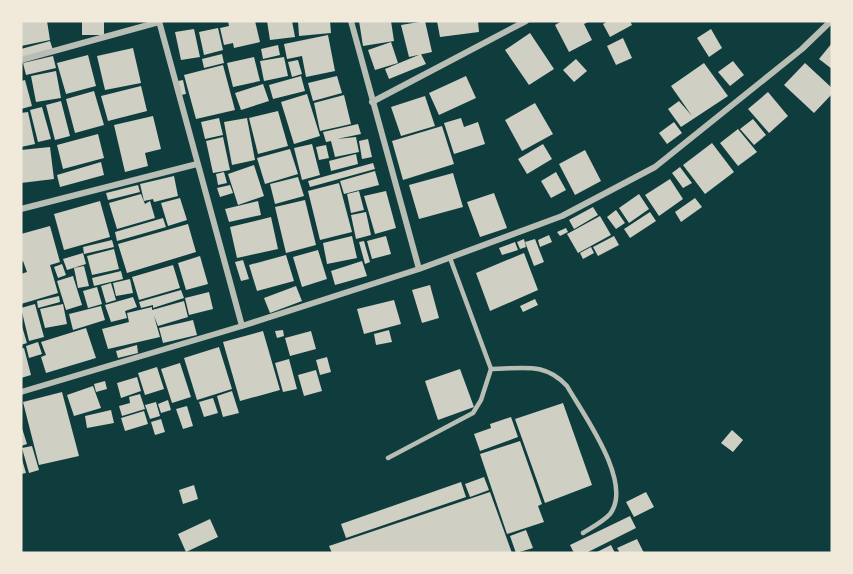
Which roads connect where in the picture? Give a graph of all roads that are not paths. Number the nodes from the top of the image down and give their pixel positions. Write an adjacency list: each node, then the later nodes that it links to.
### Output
1 (159, 21): 5 (street); 7 (street)
2 (351, 21): 6 (street)
3 (526, 21): 6 (street)
4 (831, 21): 9 (street)
5 (21, 60)
6 (372, 102): 10 (street)
7 (197, 164): 8 (street); 11 (street)
8 (21, 210)
9 (450, 258): 10 (street); 12 (lane)
10 (418, 269): 11 (street)
11 (242, 326): 13 (street)
12 (491, 369): 14 (lane); 15 (lane)
13 (21, 392)
14 (388, 458)
15 (583, 533)

